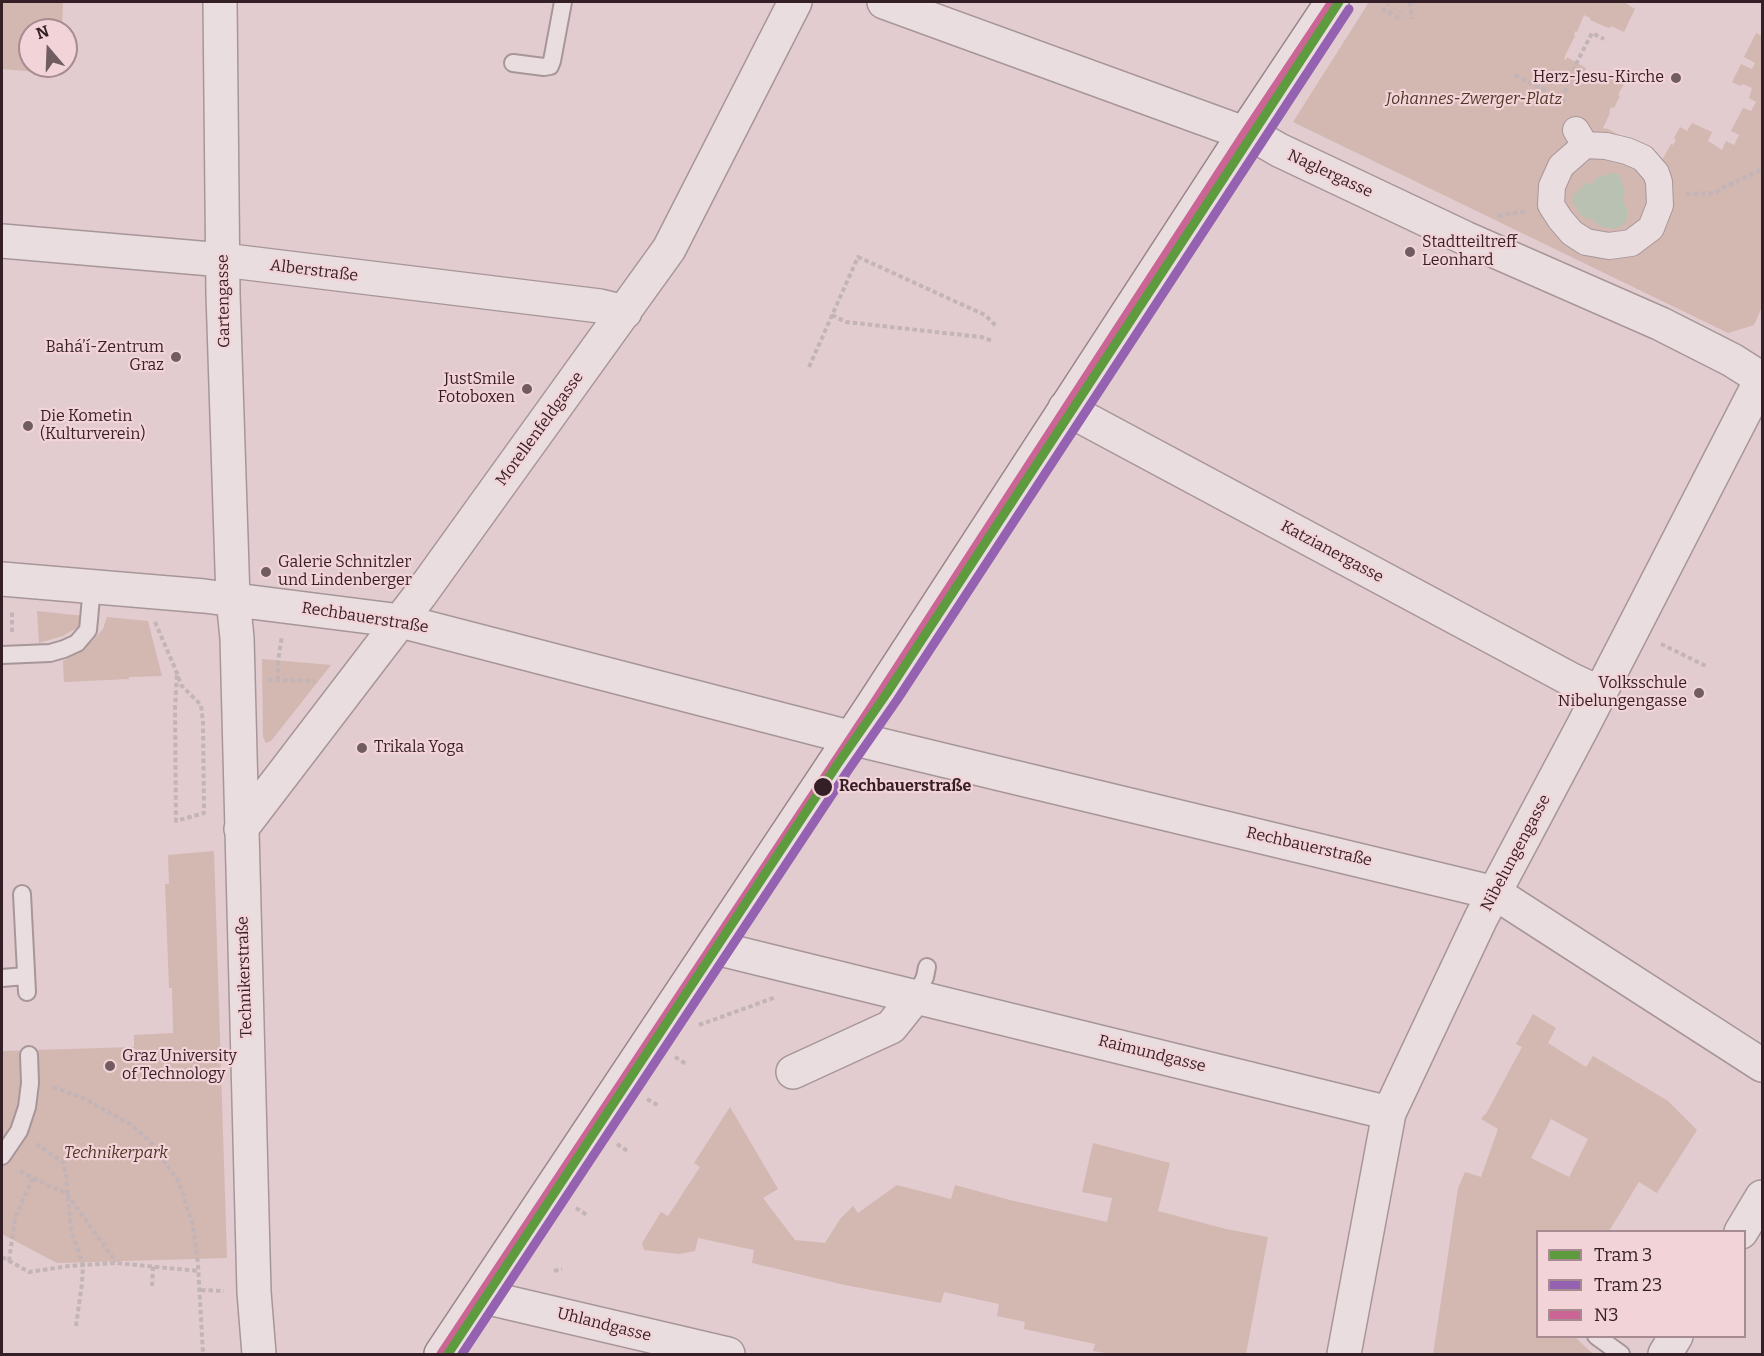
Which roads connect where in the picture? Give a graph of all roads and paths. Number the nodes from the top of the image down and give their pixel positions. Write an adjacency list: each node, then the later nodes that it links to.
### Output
1 (220, 2): 25 (street, Gartengasse)
2 (563, 2): 15 (lane)
3 (795, 2): 26 (street, Morellenfeldgasse)
4 (884, 2): 18 (street, Naglergasse)
5 (1332, 2): 18 (street)
6 (1410, 2): 13 (path)
7 (1388, 4): 9 (path)
8 (1393, 8): 11 (path)
9 (1383, 12)
10 (1401, 12): 12 (path)
11 (1389, 15)
12 (1396, 19)
13 (1412, 20)
14 (1604, 39): 17 (path)
15 (513, 63)
16 (1515, 75): 17 (path)
17 (1562, 99): 19 (path)
18 (1244, 134): 31 (street, Naglergasse); 32 (street)
19 (1581, 137): 21 (street); 22 (street)
20 (1762, 169): 21 (path)
21 (1668, 194): 22 (street)
22 (1548, 206): 23 (path)
23 (1493, 217)
24 (2, 241): 25 (street, Alberstraße)
25 (223, 260): 26 (street, Alberstraße); 35 (street, Gartengasse)
26 (625, 312): 36 (street, Morellenfeldgasse)
27 (832, 315): 28 (path); 29 (path); 30 (path)
28 (996, 326)
29 (993, 340)
30 (809, 367)
31 (1762, 378): 47 (street, Nibelungengasse)
32 (1065, 408): 47 (street, Katzianergasse); 48 (street)
33 (92, 586): 34 (street, Rechbauerstraße); 35 (street, Rechbauerstraße); 41 (lane)
34 (7, 592): 38 (path)
35 (233, 599): 36 (street, Rechbauerstraße); 49 (street, Technikerstraße)
36 (401, 621): 48 (street, Rechbauerstraße); 49 (street, Morellenfeldgasse)
37 (154, 622): 43 (path)
38 (12, 628)
39 (282, 634): 44 (path)
40 (1655, 641): 42 (path)
41 (2, 655)
42 (1706, 666)
43 (177, 673): 43 (path)
44 (278, 680): 45 (path); 46 (path)
45 (258, 681)
46 (316, 681)
47 (1600, 693): 50 (street, Nibelungengasse)
48 (851, 737): 50 (street, Rechbauerstraße); 52 (street)
49 (241, 829): 91 (street, Technikerstraße)
50 (1495, 893): 60 (street, Rechbauerstraße); 65 (street, Nibelungengasse)
51 (22, 894): 53 (lane)
52 (712, 947): 54 (street, Raimundgasse); 86 (street)
53 (2, 978)
54 (922, 981): 61 (street); 65 (street, Raimundgasse)
55 (777, 997): 56 (path)
56 (690, 1028)
57 (29, 1055): 62 (lane)
58 (672, 1055): 59 (path)
59 (686, 1064)
60 (1762, 1065)
61 (793, 1072)
62 (30, 1083): 66 (lane); 83 (path)
63 (644, 1097): 64 (path)
64 (659, 1106)
65 (1389, 1113): 94 (street, Nibelungengasse)
66 (18, 1131): 69 (lane); 72 (path)
67 (613, 1143): 68 (path)
68 (629, 1152)
69 (2, 1155)
70 (17, 1169): 71 (path)
71 (33, 1178): 72 (path); 78 (path)
72 (68, 1194): 79 (path); 80 (path)
73 (1762, 1197): 76 (street)
74 (575, 1207): 75 (path)
75 (587, 1215)
76 (1742, 1230)
77 (2, 1257): 78 (path)
78 (9, 1261): 80 (path)
79 (116, 1263): 80 (path); 81 (path)
80 (83, 1265): 87 (path)
81 (153, 1266): 83 (path); 85 (path)
82 (562, 1269): 84 (path)
83 (199, 1271): 90 (path)
84 (554, 1271)
85 (152, 1286)
86 (480, 1296): 92 (street); 93 (street, Uhlandgasse)
87 (76, 1326)
88 (1599, 1338): 95 (lane)
89 (1675, 1338): 96 (street)
90 (203, 1354)
91 (259, 1354)
92 (441, 1354)
93 (728, 1354)
94 (1344, 1354)
95 (1621, 1354)
96 (1665, 1354)

